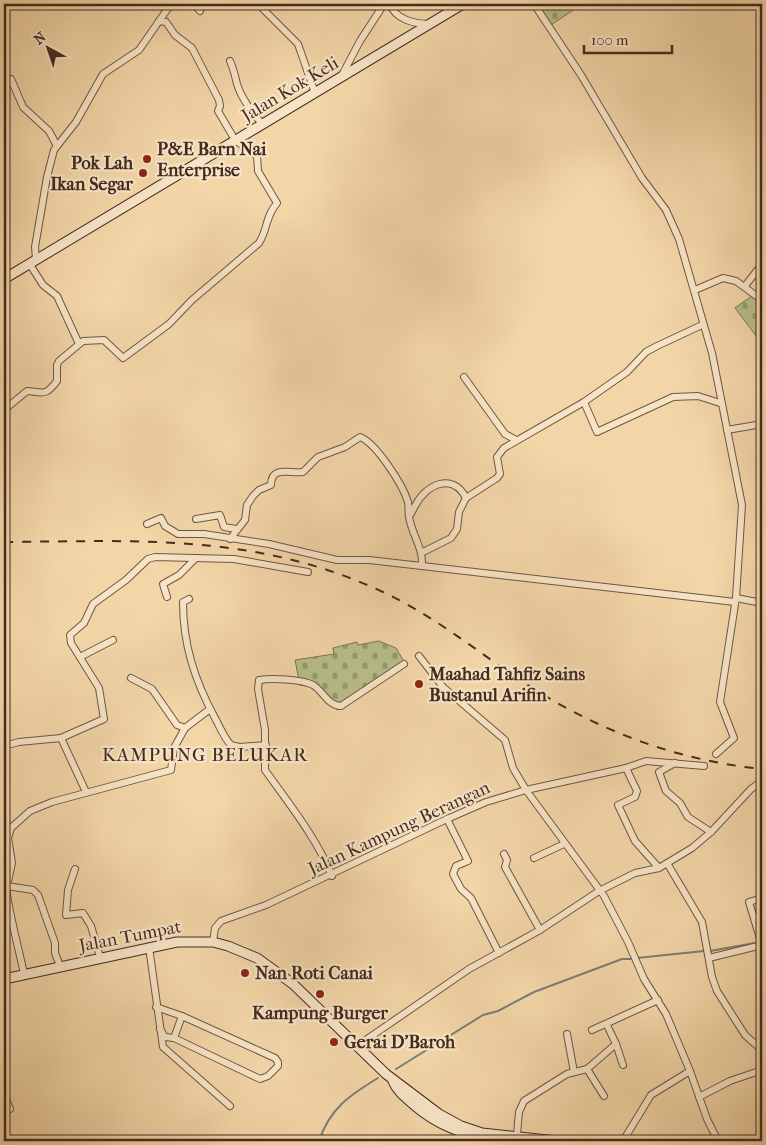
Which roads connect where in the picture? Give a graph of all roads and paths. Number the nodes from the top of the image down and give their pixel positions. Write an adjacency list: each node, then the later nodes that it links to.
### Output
1 (171, 4): 9 (street)
2 (194, 4): 8 (street)
3 (258, 4): 14 (street)
4 (384, 4): 12 (street)
5 (390, 4): 10 (street)
6 (463, 4): 10 (main road, Jalan Kok Keli)
7 (534, 4): 22 (street)
8 (200, 11)
9 (159, 21): 16 (street); 17 (street)
10 (429, 24): 12 (main road, Jalan Kok Keli)
11 (230, 61): 15 (street)
12 (340, 78): 14 (main road, Jalan Kok Keli)
13 (11, 79): 17 (street)
14 (315, 93): 15 (main road, Jalan Kok Keli)
15 (263, 125): 16 (main road, Jalan Kok Keli)
16 (235, 140): 18 (main road, Jalan Kok Keli); 25 (street)
17 (57, 146): 18 (street)
18 (32, 261): 20 (main road, Jalan Kok Keli); 25 (street)
19 (762, 264): 21 (street)
20 (5, 274)
21 (745, 286): 22 (street); 23 (street)
22 (695, 290): 24 (street)
23 (762, 300)
24 (702, 325): 27 (street); 28 (street)
25 (79, 344): 29 (street)
26 (464, 376): 32 (street)
27 (584, 402): 28 (street); 32 (street)
28 (720, 402): 31 (street)
29 (4, 410)
30 (762, 424): 31 (street)
31 (726, 430): 45 (street)
32 (516, 440): 33 (street)
33 (466, 498): 34 (street); 39 (street)
34 (408, 517): 37 (street); 39 (street)
35 (196, 519): 37 (street)
36 (147, 524): 38 (street)
37 (236, 529): 38 (street)
38 (230, 539): 41 (street)
39 (423, 552): 41 (street)
40 (195, 559): 42 (street); 43 (street); 49 (street)
41 (422, 566): 45 (street)
42 (308, 572)
43 (167, 597)
44 (189, 599): 52 (street)
45 (735, 600): 46 (street); 57 (street)
46 (762, 602)
47 (113, 640): 49 (street)
48 (419, 656): 62 (street)
49 (80, 657): 54 (street)
50 (404, 664): 55 (street)
51 (131, 678): 53 (street)
52 (210, 709): 53 (street); 55 (street)
53 (185, 728): 63 (street)
54 (61, 738): 56 (street); 63 (street)
55 (266, 745): 73 (street)
56 (4, 746)
57 (716, 754)
58 (675, 763): 59 (street, Jalan Kampung Berangan); 60 (street, Jalan Kampung Berangan); 65 (street)
59 (704, 766)
60 (626, 768): 62 (street, Jalan Kampung Berangan); 71 (street)
61 (762, 781): 65 (street)
62 (526, 790): 64 (street, Jalan Kampung Berangan); 67 (street)
63 (86, 792): 66 (street)
64 (446, 819): 73 (street, Jalan Kampung Berangan); 81 (street)
65 (711, 832): 70 (street)
66 (6, 837): 84 (street)
67 (564, 844): 69 (street); 75 (street)
68 (504, 854): 77 (street)
69 (534, 858)
70 (668, 863): 71 (street); 83 (street)
71 (659, 868): 75 (street)
72 (75, 869): 82 (street)
73 (332, 876): 78 (street, Jalan Kampung Berangan)
74 (6, 888): 85 (street)
75 (599, 891): 77 (street); 87 (street)
76 (762, 898): 79 (street)
77 (540, 930): 81 (street)
78 (213, 942): 80 (main road, Jalan Tumpat); 96 (main road, Jalan Tumpat)
79 (762, 945): 83 (street)
80 (149, 947): 82 (main road, Jalan Tumpat); 88 (street)
81 (499, 953): 96 (street)
82 (100, 956): 84 (main road, Jalan Tumpat)
83 (708, 958): 97 (street)
84 (60, 966): 85 (main road, Jalan Tumpat)
85 (24, 974): 86 (main road, Jalan Tumpat)
86 (4, 979)
87 (658, 1000): 90 (street); 101 (street)
88 (156, 1008): 89 (street); 91 (street)
89 (182, 1016): 94 (street); 94 (street)
90 (607, 1024): 92 (street); 95 (street)
91 (160, 1030): 94 (street); 106 (street)
92 (592, 1030)
93 (567, 1034): 102 (street)
94 (174, 1038)
95 (616, 1044): 98 (street); 99 (street)
96 (357, 1046): 108 (main road, Jalan Tumpat)
97 (762, 1050)
98 (623, 1065)
99 (587, 1069): 102 (street); 104 (street)
100 (762, 1070): 105 (street)
101 (690, 1071): 105 (street); 113 (street)
102 (574, 1072): 109 (street)
103 (4, 1094): 107 (street)
104 (604, 1096)
105 (699, 1097): 114 (street)
106 (230, 1106)
107 (10, 1109)
108 (464, 1134): 109 (main road); 110 (main road, Jalan Tumpat)
109 (517, 1134): 111 (main road)
110 (490, 1138): 111 (main road, Jalan Tumpat)
111 (542, 1141): 112 (main road, Jalan Tumpat)
112 (557, 1141)
113 (623, 1141)
114 (718, 1141)

